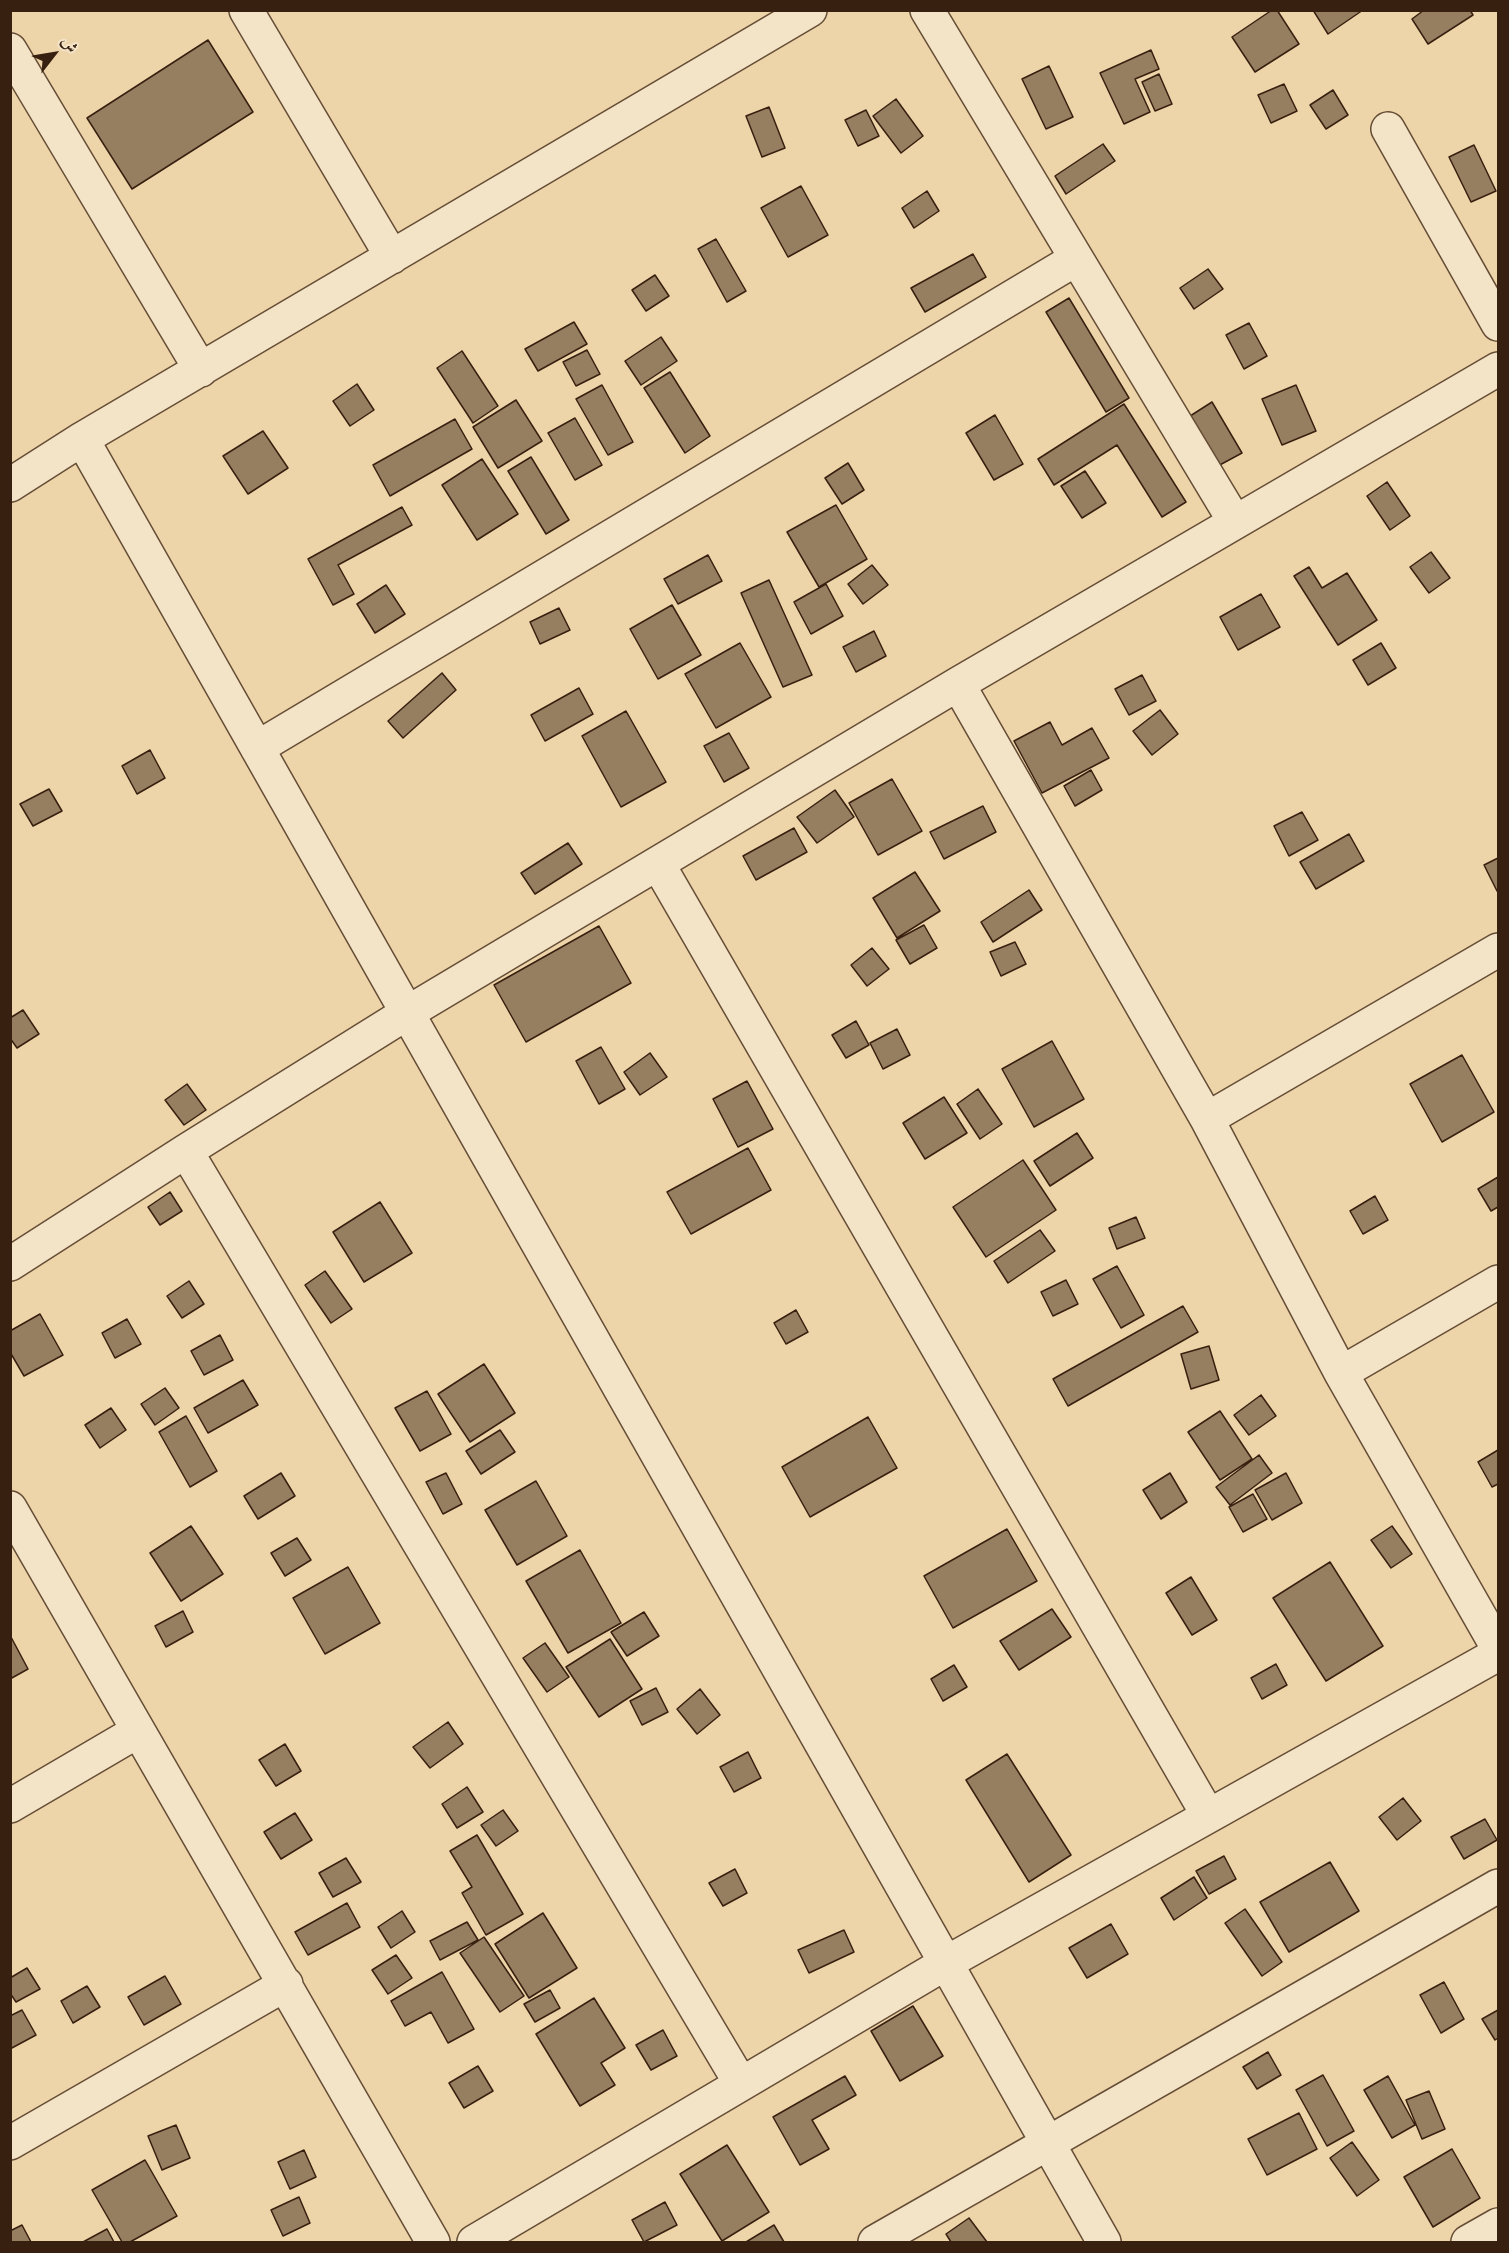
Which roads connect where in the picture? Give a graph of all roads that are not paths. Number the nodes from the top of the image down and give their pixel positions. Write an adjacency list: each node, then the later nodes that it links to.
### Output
1 (246, 10): 6 (street)
2 (810, 10): 6 (street)
3 (927, 10): 7 (street)
4 (10, 50): 10 (street)
5 (1388, 129): 8 (street)
6 (392, 257): 10 (street)
7 (1076, 259): 13 (street); 15 (street)
8 (1498, 324)
9 (1498, 369): 13 (street)
10 (201, 370): 11 (street)
11 (82, 439): 12 (street); 15 (street)
12 (10, 484)
13 (1235, 522): 14 (street)
14 (958, 684): 16 (street); 19 (street)
15 (257, 748): 18 (street)
16 (658, 864): 18 (street); 29 (street)
17 (1498, 950): 19 (street)
18 (407, 1013): 20 (street); 31 (street)
19 (1207, 1119): 23 (street)
20 (186, 1151): 21 (street); 33 (street)
21 (10, 1264)
22 (1498, 1282): 23 (street)
23 (1341, 1373): 25 (street)
24 (10, 1508): 27 (street)
25 (1498, 1647)
26 (1498, 1654): 29 (street)
27 (138, 1731): 28 (street); 32 (street)
28 (10, 1806)
29 (1208, 1815): 31 (street)
30 (1498, 1886): 35 (street)
31 (946, 1963): 33 (street); 35 (street)
32 (286, 1984): 34 (street); 37 (street)
33 (741, 2084): 38 (street)
34 (10, 2143)
35 (1048, 2143): 39 (street); 40 (street)
36 (1498, 2225): 41 (street)
37 (434, 2242)
38 (474, 2242)
39 (875, 2242)
40 (1104, 2242)
41 (1468, 2242)

